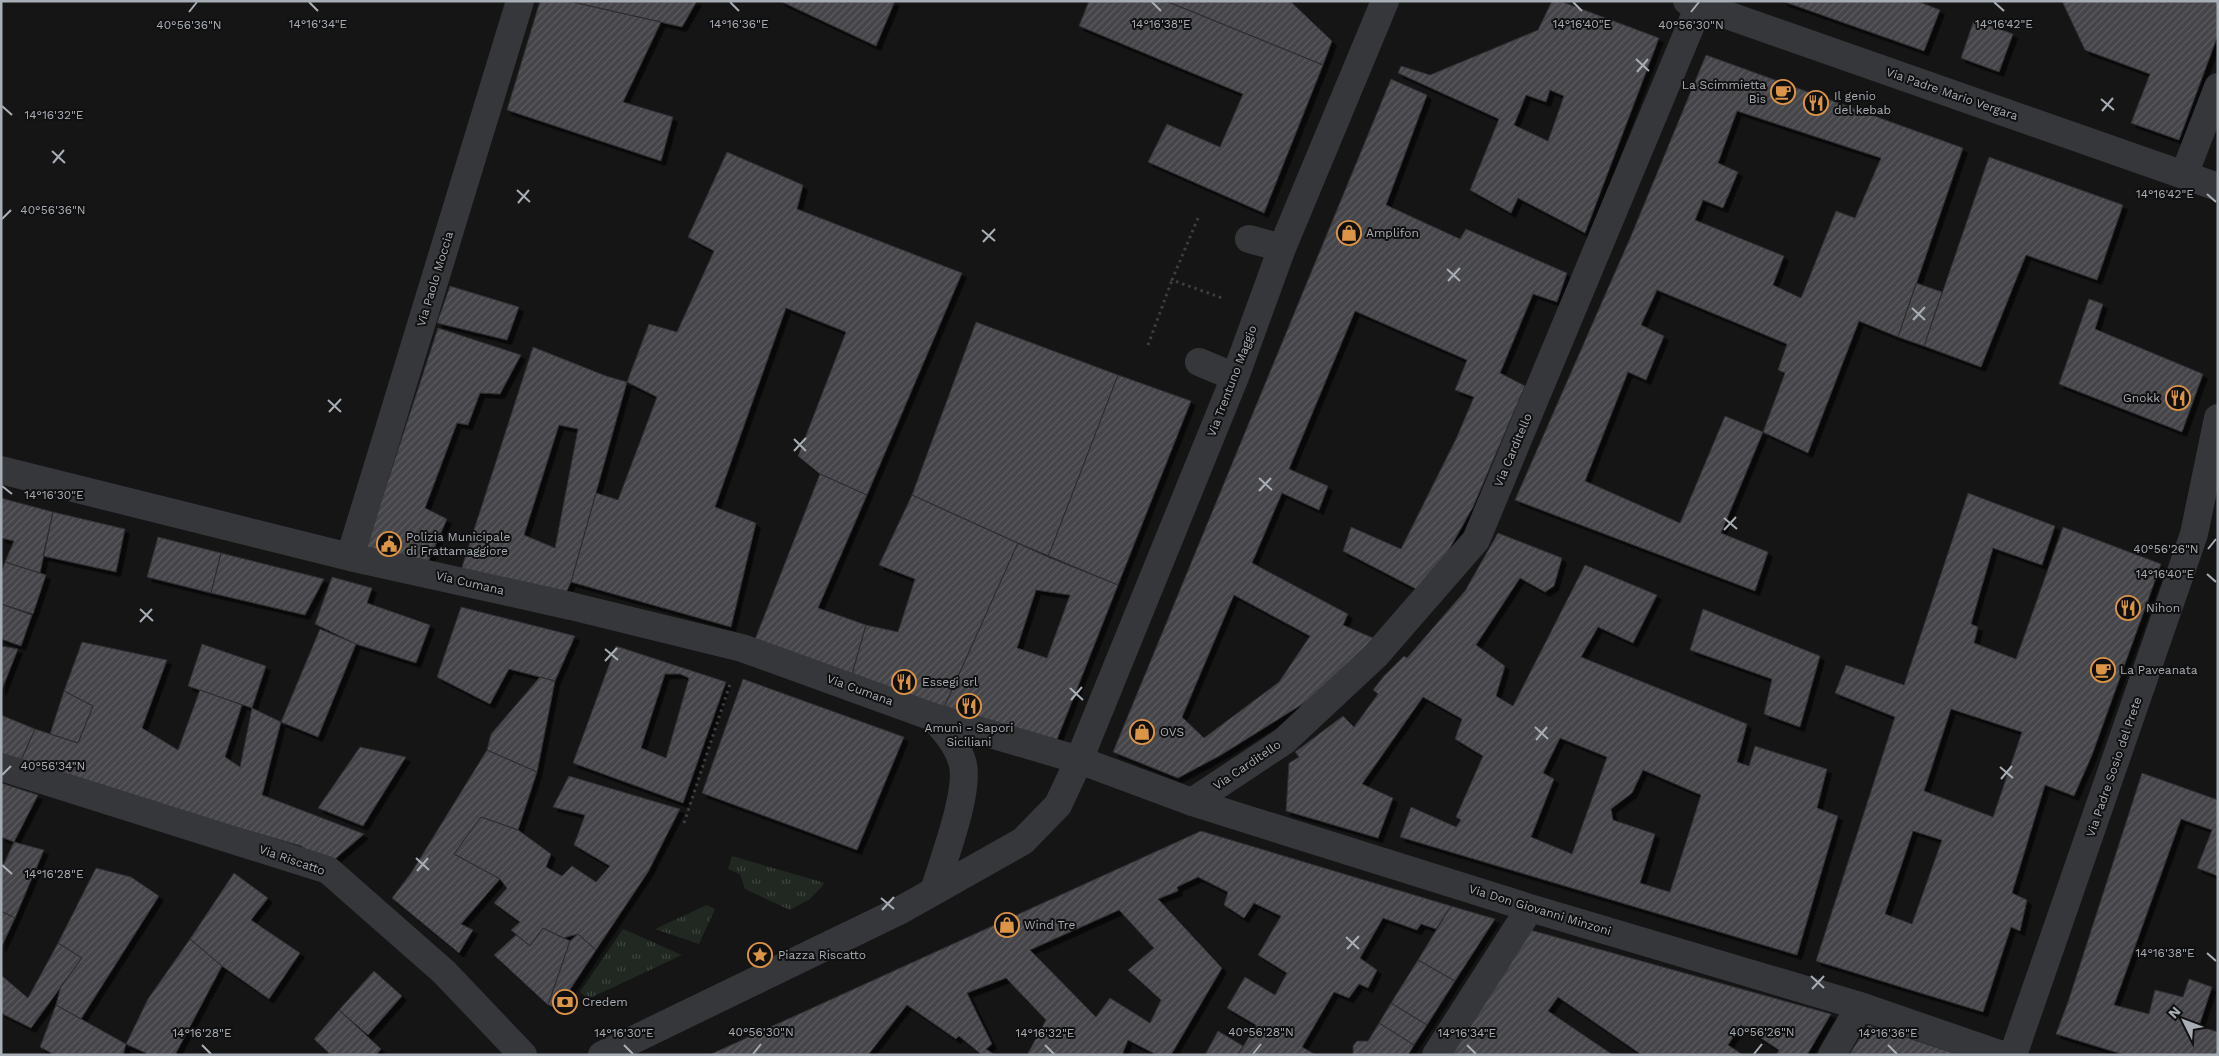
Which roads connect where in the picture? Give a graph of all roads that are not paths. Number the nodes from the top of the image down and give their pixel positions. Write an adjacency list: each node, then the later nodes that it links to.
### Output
1 (520, 1): 13 (street, Via Paolo Moccia)
2 (1385, 1): 8 (street, Via Trentuno Maggio)
3 (1696, 3): 5 (street, Via Padre Mario Vergara); 17 (street, Via Carditello)
4 (2218, 88): 5 (street)
5 (2184, 175): 6 (street, Via Padre Mario Vergara)
6 (2218, 187)
7 (1249, 239): 8 (street)
8 (1282, 248): 10 (street, Via Trentuno Maggio)
9 (1199, 362): 10 (street)
10 (1235, 377): 15 (street, Via Trentuno Maggio)
11 (2218, 418): 26 (street, Via Padre Sosio del Prete)
12 (1, 470): 13 (street, Via Cumana)
13 (350, 556): 14 (street, Via Cumana)
14 (933, 717): 15 (street); 18 (street)
15 (1079, 760): 17 (street, Via Don Giovanni Minzoni); 18 (street)
16 (1, 767): 21 (street, Via Riscatto)
17 (1192, 802): 19 (street, Via Don Giovanni Minzoni)
18 (934, 891): 22 (street)
19 (1530, 908): 20 (street, Via Don Giovanni Minzoni); 23 (street)
20 (1860, 1006): 24 (street); 25 (street, Via Don Giovanni Minzoni)
21 (523, 1055)
22 (602, 1055)
23 (1436, 1055)
24 (1832, 1055)
25 (2002, 1055)
26 (2013, 1055)

